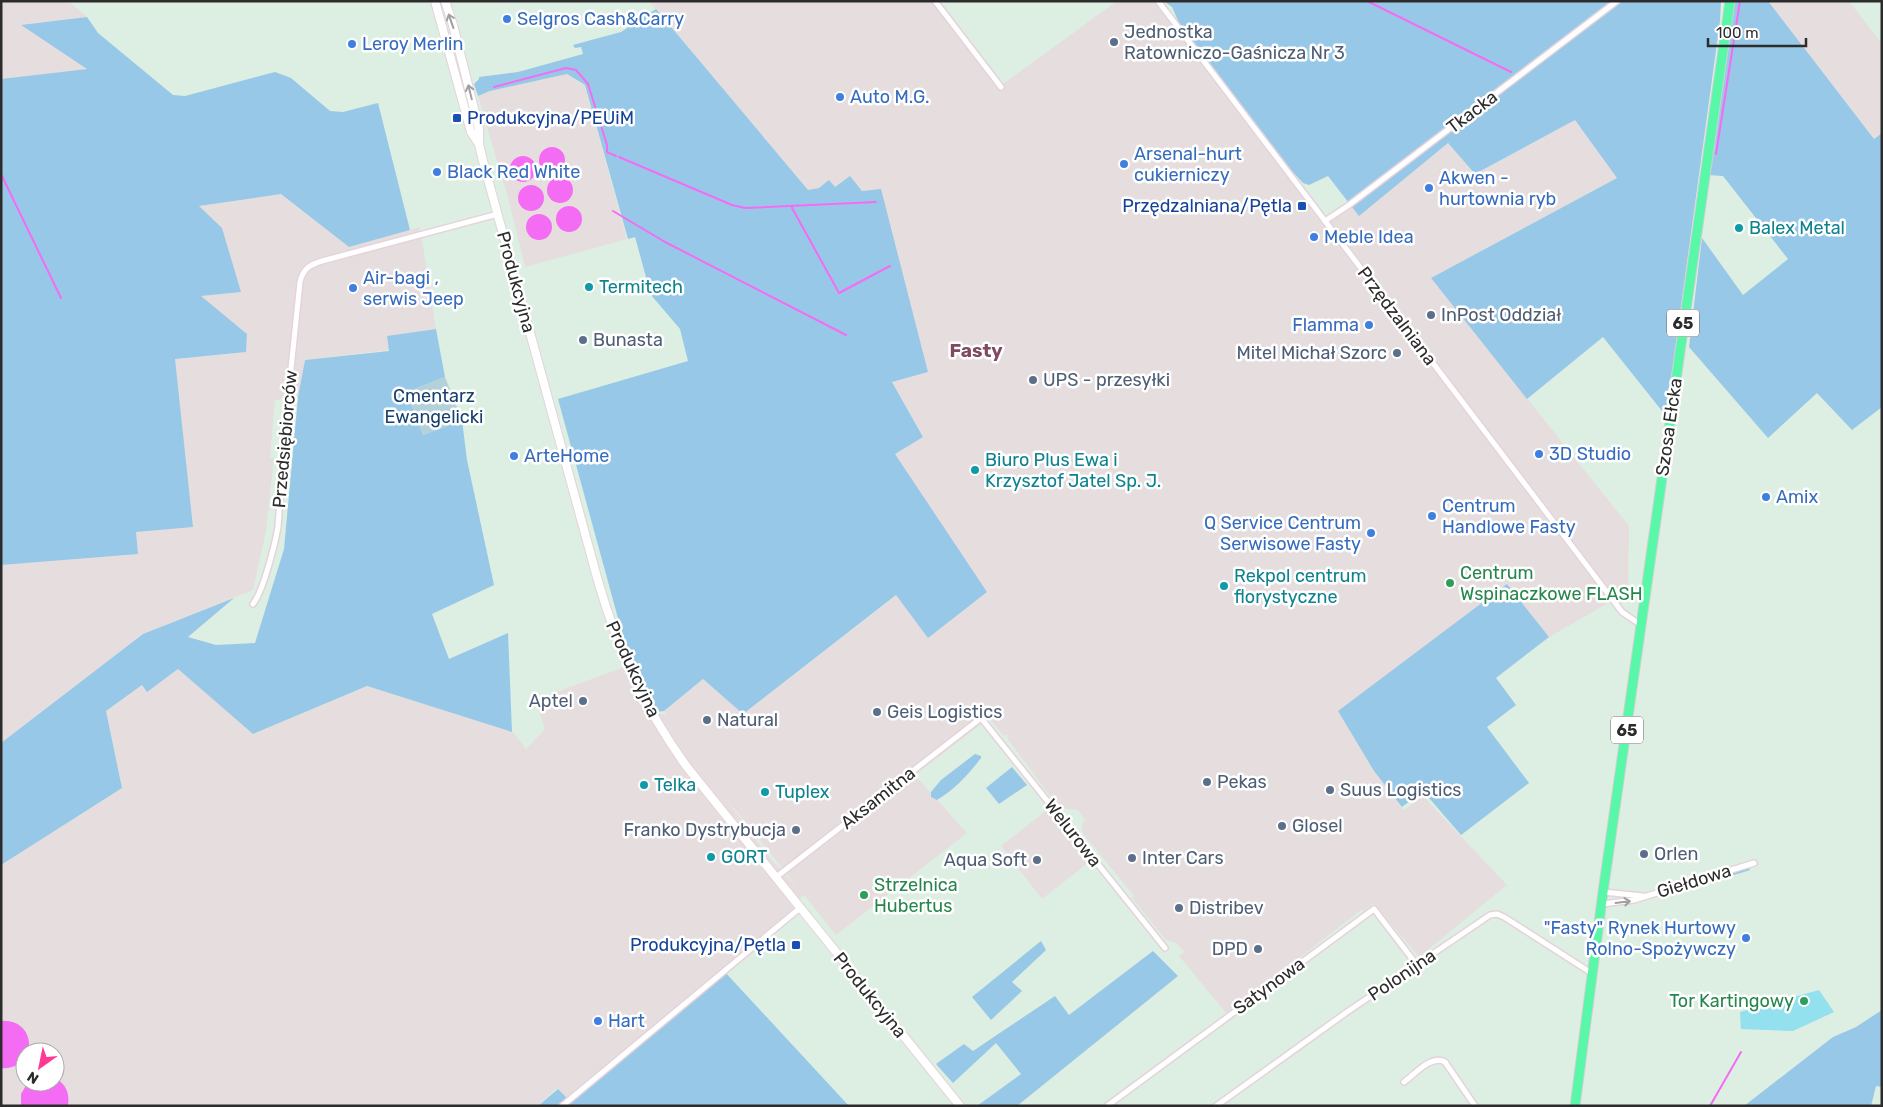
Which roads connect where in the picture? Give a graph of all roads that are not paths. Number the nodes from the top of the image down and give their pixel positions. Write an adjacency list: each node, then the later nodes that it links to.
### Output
1 (435, 1): 8 (street, Produkcyjna)
2 (444, 1): 7 (street, Produkcyjna, one-way to 2)
3 (935, 1): 9 (street)
4 (1158, 1): 12 (street, Przędzalniana)
5 (1617, 1): 12 (street, Tkacka)
6 (1728, 1): 14 (main road, Szosa Ełcka / 65)
7 (466, 74): 8 (street); 10 (street, Produkcyjna, one-way to 7)
8 (455, 76): 10 (street, Produkcyjna)
9 (1001, 87)
10 (479, 144): 11 (street, Produkcyjna)
11 (498, 214): 13 (street, Przedsiębiorców); 17 (street, Produkcyjna)
12 (1324, 221): 14 (street, Przędzalniana)
13 (253, 604)
14 (1642, 626): 18 (main road, Szosa Ełcka / 65)
15 (981, 718): 17 (street, Aksamitna); 22 (street, Welurowa)
16 (1754, 863): 19 (street, Giełdowa)
17 (775, 878): 21 (street, Produkcyjna)
18 (1604, 892): 19 (street, Giełdowa); 20 (main road, 65)
19 (1644, 896): 20 (street, one-way to 19)
20 (1602, 904): 24 (main road, 65)
21 (800, 908): 26 (street); 27 (street, Produkcyjna)
22 (1165, 948)
23 (1417, 965): 24 (street, Polonijna); 28 (street, Satynowa); 29 (street, Polonijna)
24 (1593, 974): 31 (main road, 65)
25 (1404, 1082): 30 (street)
26 (562, 1106)
27 (960, 1106)
28 (1107, 1106)
29 (1216, 1106)
30 (1475, 1106)
31 (1575, 1106)

